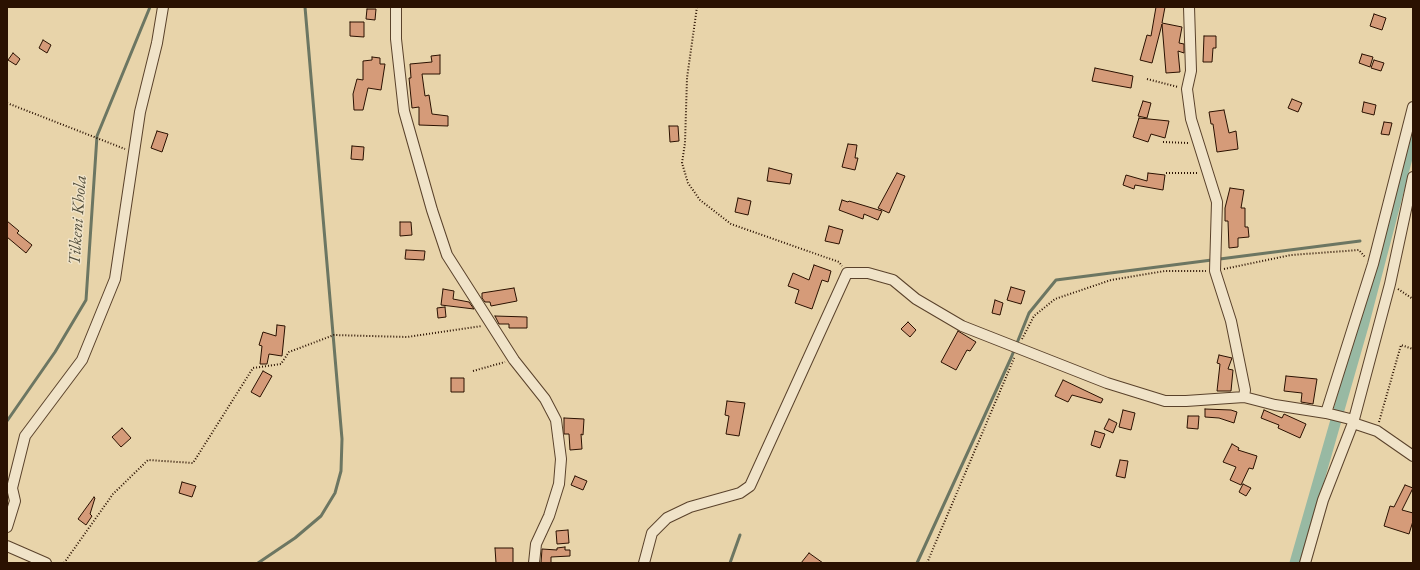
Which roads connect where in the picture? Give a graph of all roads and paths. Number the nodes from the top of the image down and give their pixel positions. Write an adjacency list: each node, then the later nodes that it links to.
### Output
1 (163, 7): 11 (street)
2 (396, 7): 20 (street)
3 (697, 7): 17 (path)
4 (1189, 7): 6 (street)
5 (1147, 79): 6 (path)
6 (1187, 89): 10 (street)
7 (7, 103): 11 (path)
8 (1413, 107): 15 (street)
9 (1163, 142): 10 (path)
10 (1199, 144): 13 (street)
11 (135, 153): 30 (street)
12 (1166, 172): 13 (path)
13 (1206, 173): 16 (street)
14 (1413, 177): 18 (street)
15 (1373, 264): 16 (path); 26 (street)
16 (1215, 271): 21 (path); 25 (street)
17 (847, 273): 21 (street); 36 (street)
18 (1390, 284): 19 (path); 27 (street)
19 (1413, 299)
20 (490, 325): 23 (street); 34 (path)
21 (1018, 348): 25 (street); 37 (path)
22 (1413, 349): 28 (path)
23 (514, 360): 24 (path); 35 (street)
24 (473, 371)
25 (1244, 397): 26 (street)
26 (1326, 413): 27 (street)
27 (1352, 421): 28 (street); 38 (street)
28 (1376, 431): 29 (street)
29 (1413, 456)
30 (11, 498): 31 (street)
31 (7, 527)
32 (7, 546): 33 (street)
33 (46, 563)
34 (64, 563)
35 (534, 563)
36 (644, 563)
37 (927, 563)
38 (1305, 563)

